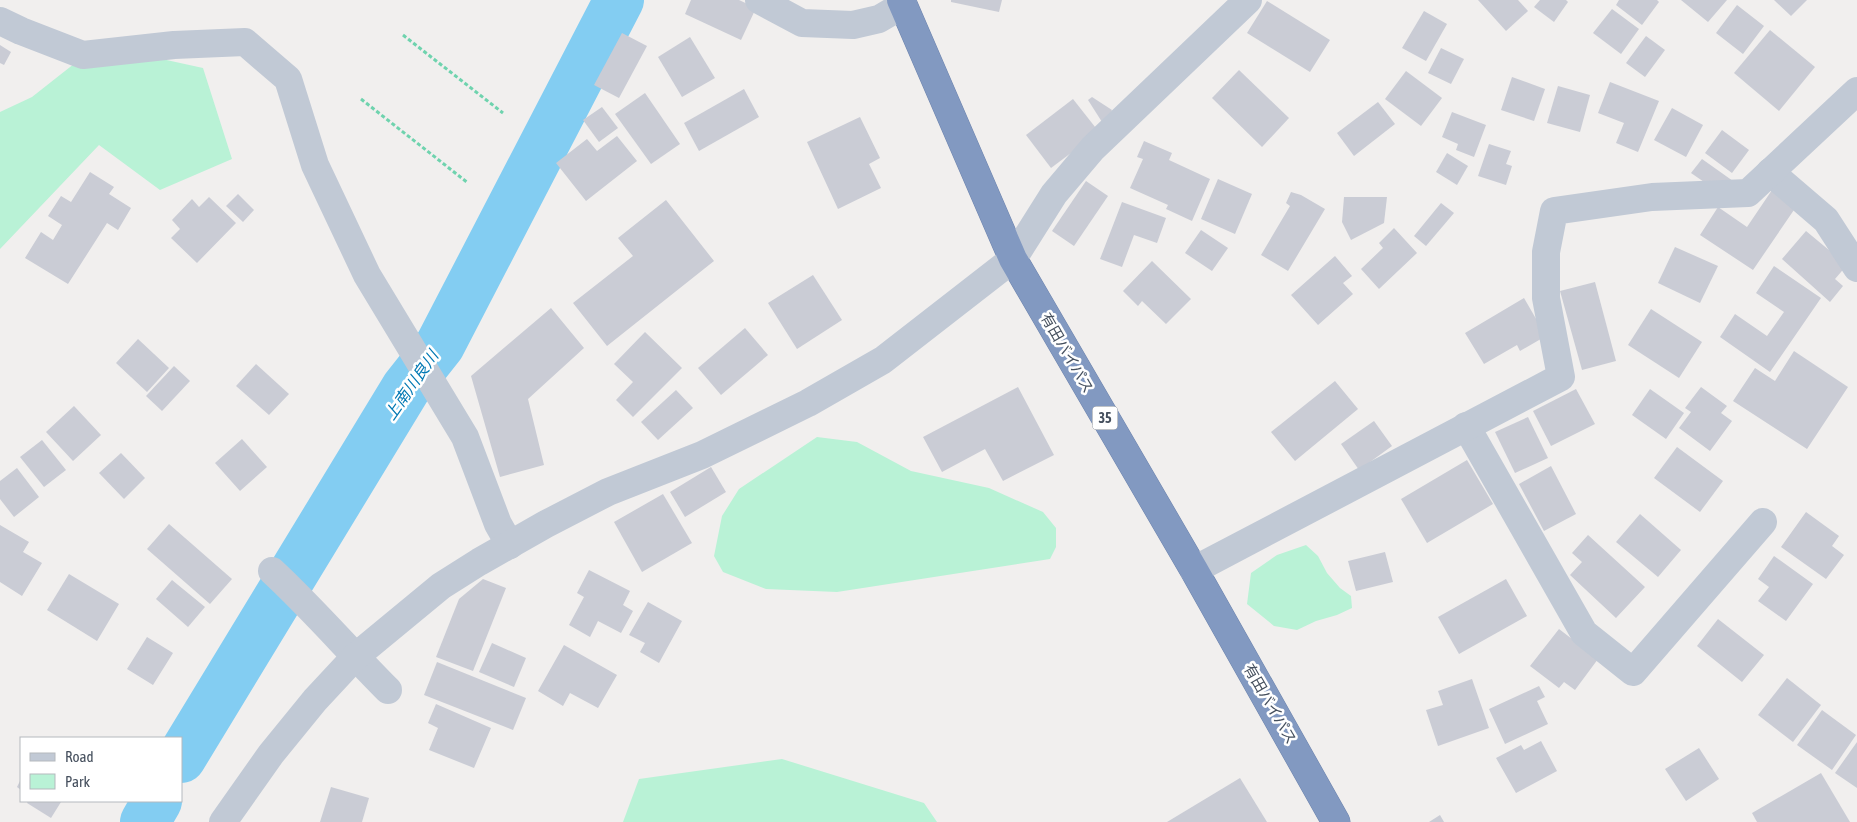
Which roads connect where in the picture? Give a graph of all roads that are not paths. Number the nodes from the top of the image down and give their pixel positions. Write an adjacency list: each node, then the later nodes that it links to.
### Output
1 (759, 0): 3 (street)
2 (1248, 0): 7 (street)
3 (902, 2): 7 (highway, 有田バイパス / 35)
4 (0, 21): 11 (street)
5 (1857, 90): 6 (street)
6 (1770, 172): 8 (street); 9 (street)
7 (1013, 259): 11 (street); 12 (highway, 有田バイパス / 35)
8 (1857, 268)
9 (1466, 426): 10 (street); 12 (street)
10 (1763, 522)
11 (510, 545): 14 (street)
12 (1194, 570): 17 (highway, 有田バイパス / 35)
13 (272, 572): 14 (street)
14 (355, 657): 15 (street); 16 (street)
15 (388, 690)
16 (223, 822)
17 (1336, 822)

